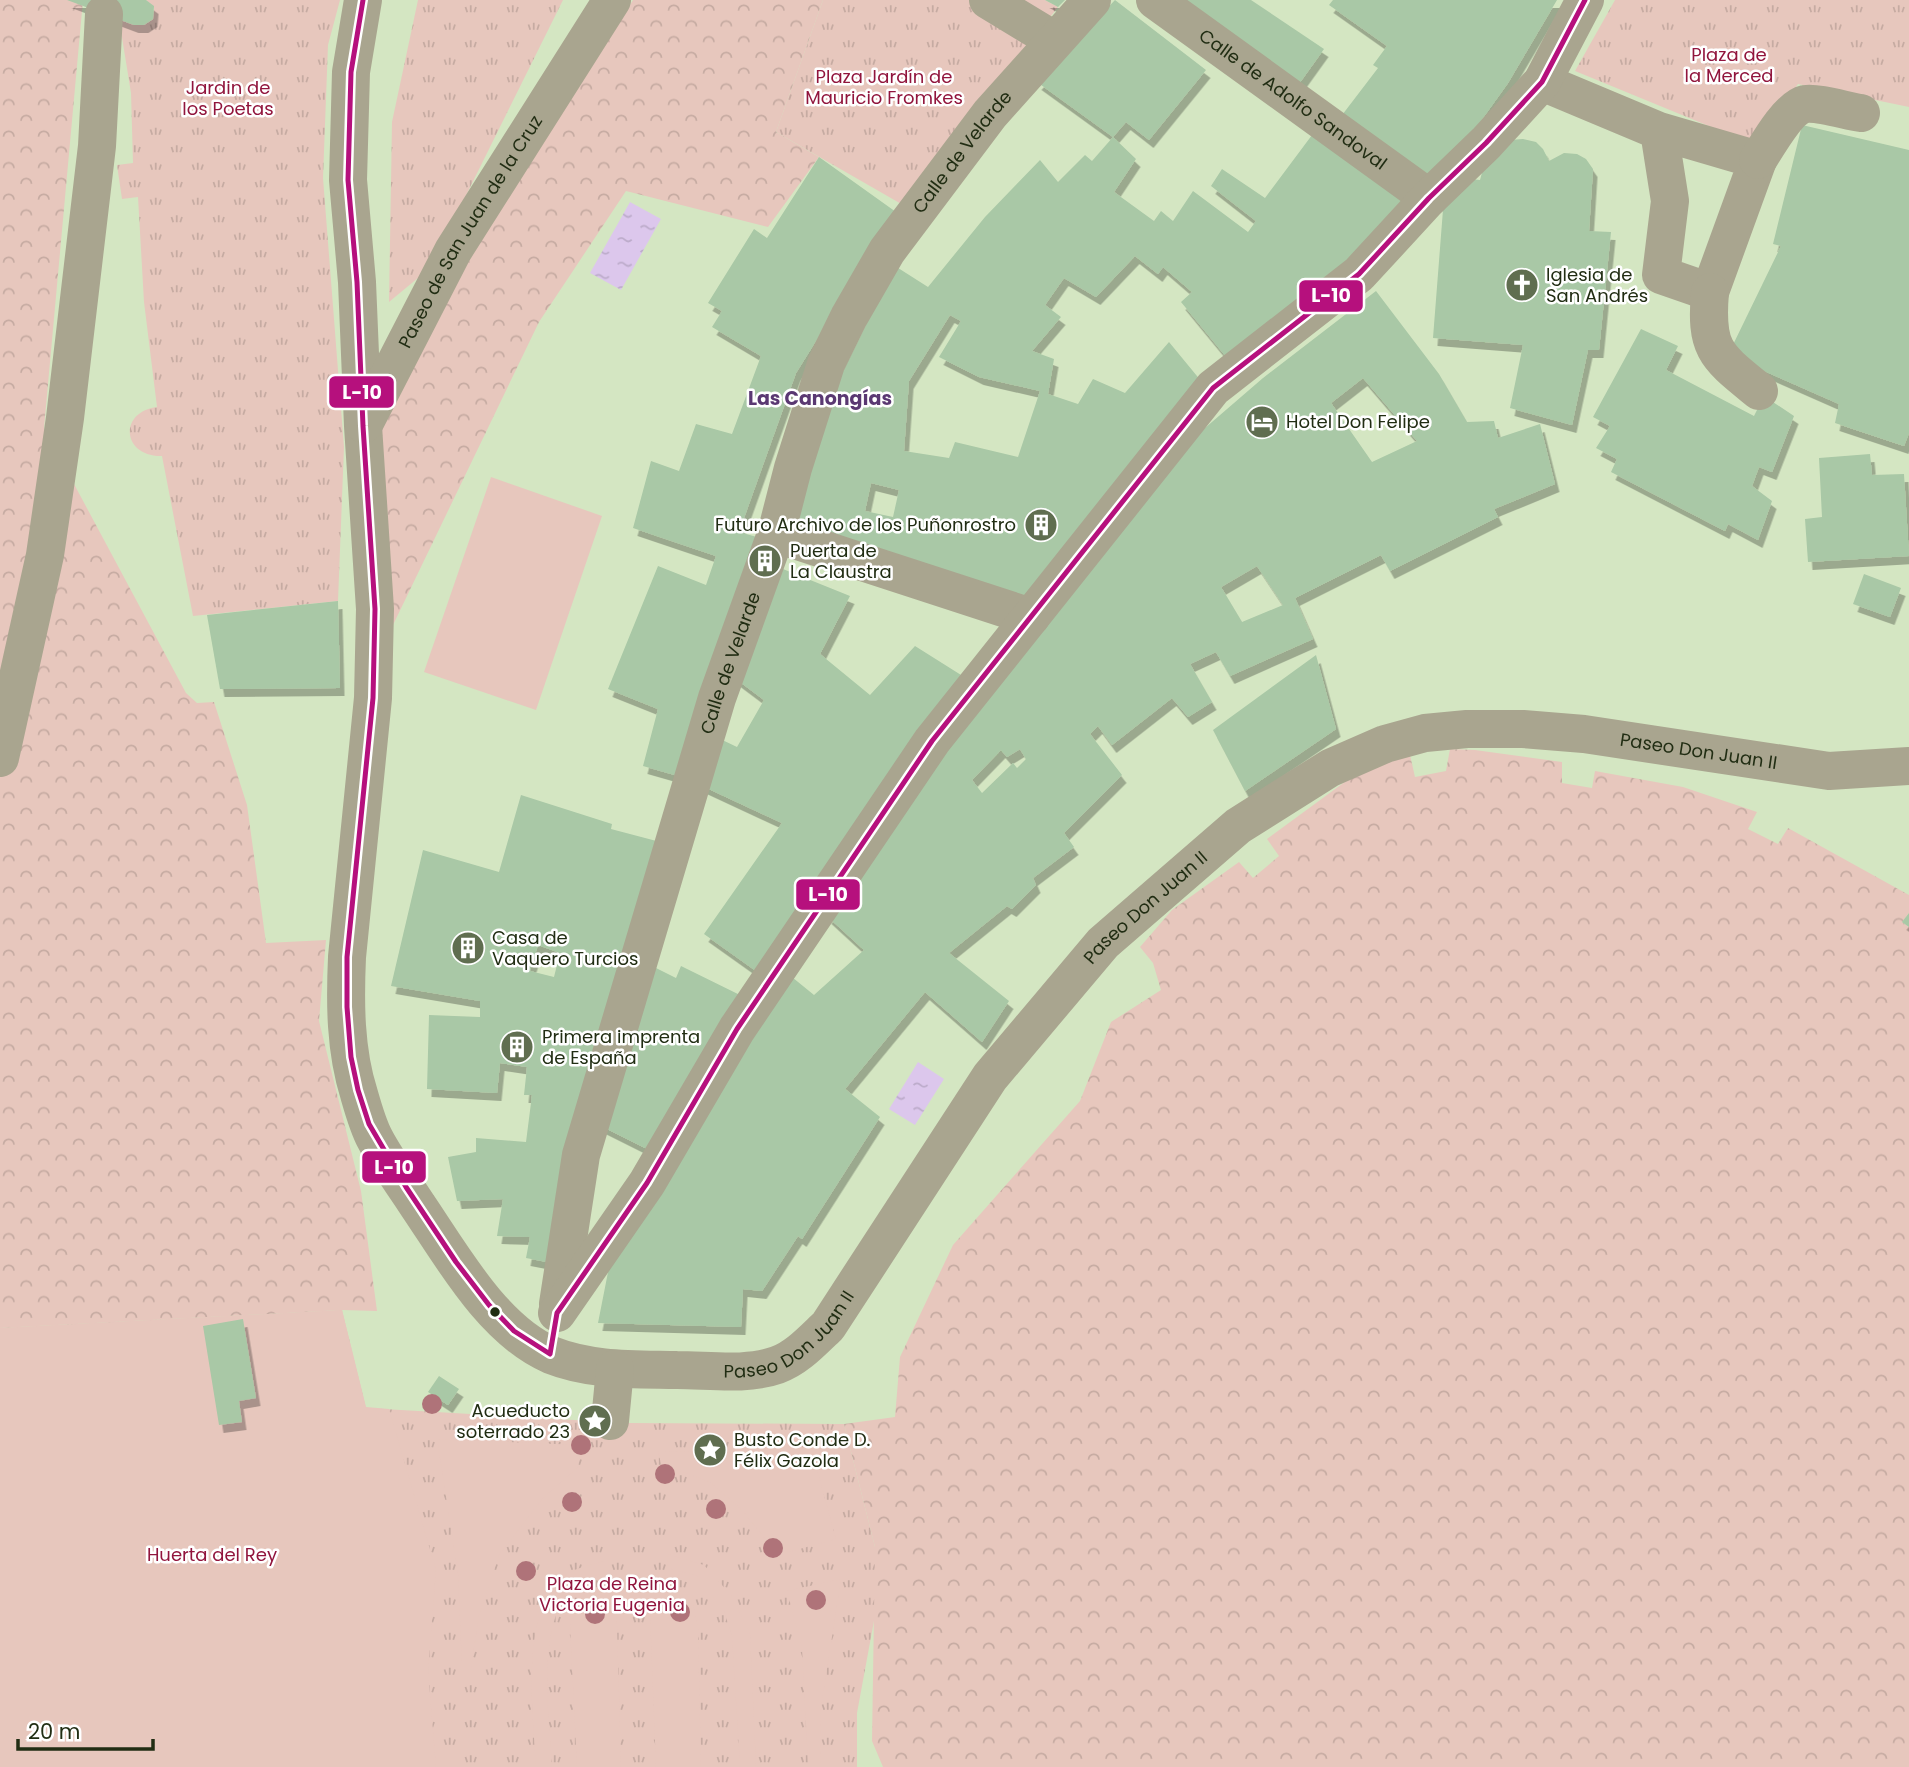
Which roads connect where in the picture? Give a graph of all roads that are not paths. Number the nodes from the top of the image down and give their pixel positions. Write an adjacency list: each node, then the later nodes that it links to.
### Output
1 (363, 0): 16 (street)
2 (612, 0): 16 (street, Paseo de San Juan de la Cruz)
3 (988, 0): 8 (street)
4 (1092, 0): 8 (street, Calle de Velarde)
5 (1156, 0): 13 (street, Calle de Adolfo Sandoval)
6 (1585, 0): 9 (street)
7 (104, 14): 19 (street)
8 (1054, 40): 17 (street, Calle de Velarde)
9 (1542, 82): 11 (street); 13 (street)
10 (1861, 113): 12 (street)
11 (1659, 131): 12 (street); 14 (street)
12 (1758, 160): 14 (street)
13 (1429, 198): 18 (street)
14 (1710, 292): 15 (street)
15 (1759, 391)
16 (363, 426): 22 (street, Paseo Don Juan II)
17 (776, 534): 18 (street); 21 (street, Calle de Velarde)
18 (1031, 617): 21 (street)
19 (0, 758)
20 (1909, 765): 23 (street, Paseo Don Juan II)
21 (557, 1312): 22 (street, Calle de Velarde)
22 (550, 1354): 23 (street, Paseo Don Juan II)
23 (615, 1368): 24 (street)
24 (610, 1422)

